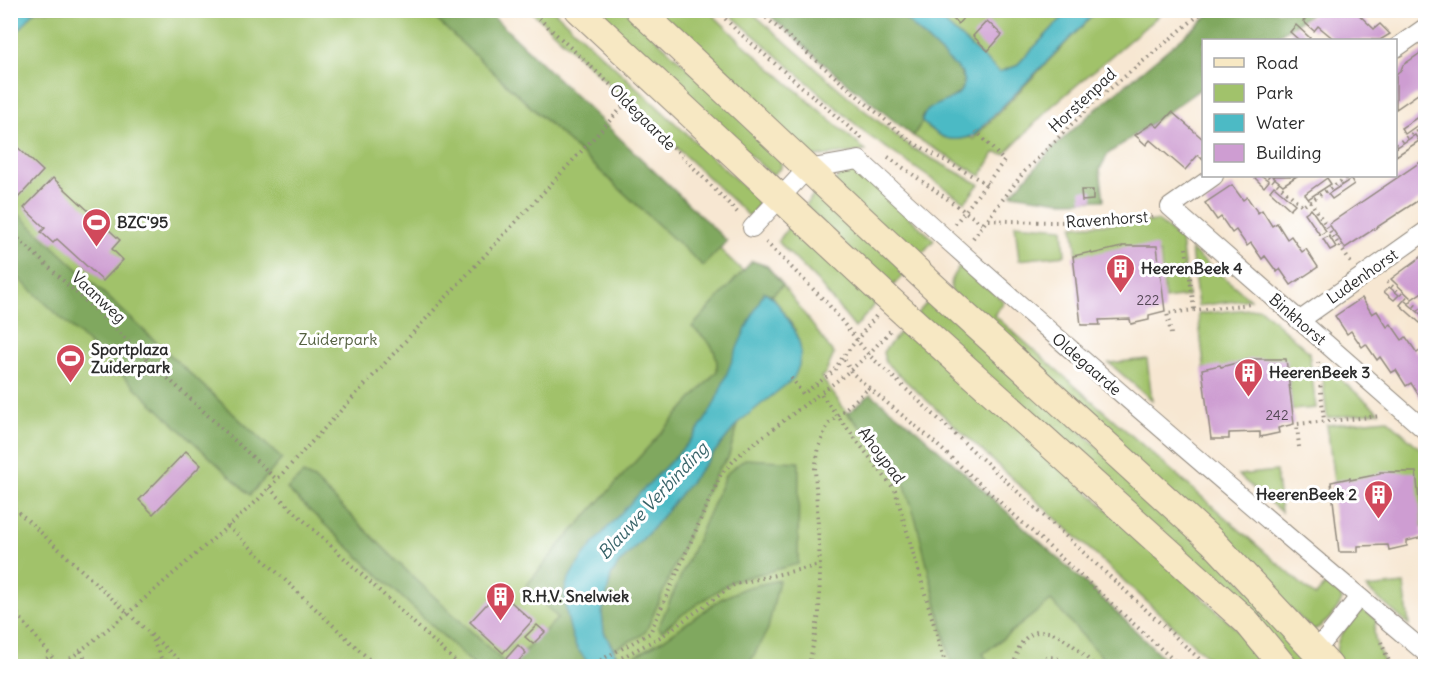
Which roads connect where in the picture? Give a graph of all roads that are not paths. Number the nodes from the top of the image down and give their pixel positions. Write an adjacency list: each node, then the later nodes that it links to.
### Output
1 (579, 10): 7 (main road, Oldegaarde)
2 (639, 10): 5 (main road)
3 (1425, 27): 4 (street)
4 (1397, 47)
5 (807, 169): 7 (street); 13 (street, Oldegaarde); 15 (main road)
6 (1213, 177): 8 (street, Ravenhorst)
7 (781, 199): 9 (street); 16 (main road, Oldegaarde)
8 (1176, 213): 11 (street, Binkhorst)
9 (752, 228)
10 (1425, 231): 11 (street, Ludenhorst)
11 (1299, 321): 12 (street, Binkhorst)
12 (1425, 431)
13 (1359, 597): 14 (street, Oldegaarde); 15 (street)
14 (1425, 653)
15 (1322, 659)
16 (1283, 666)

